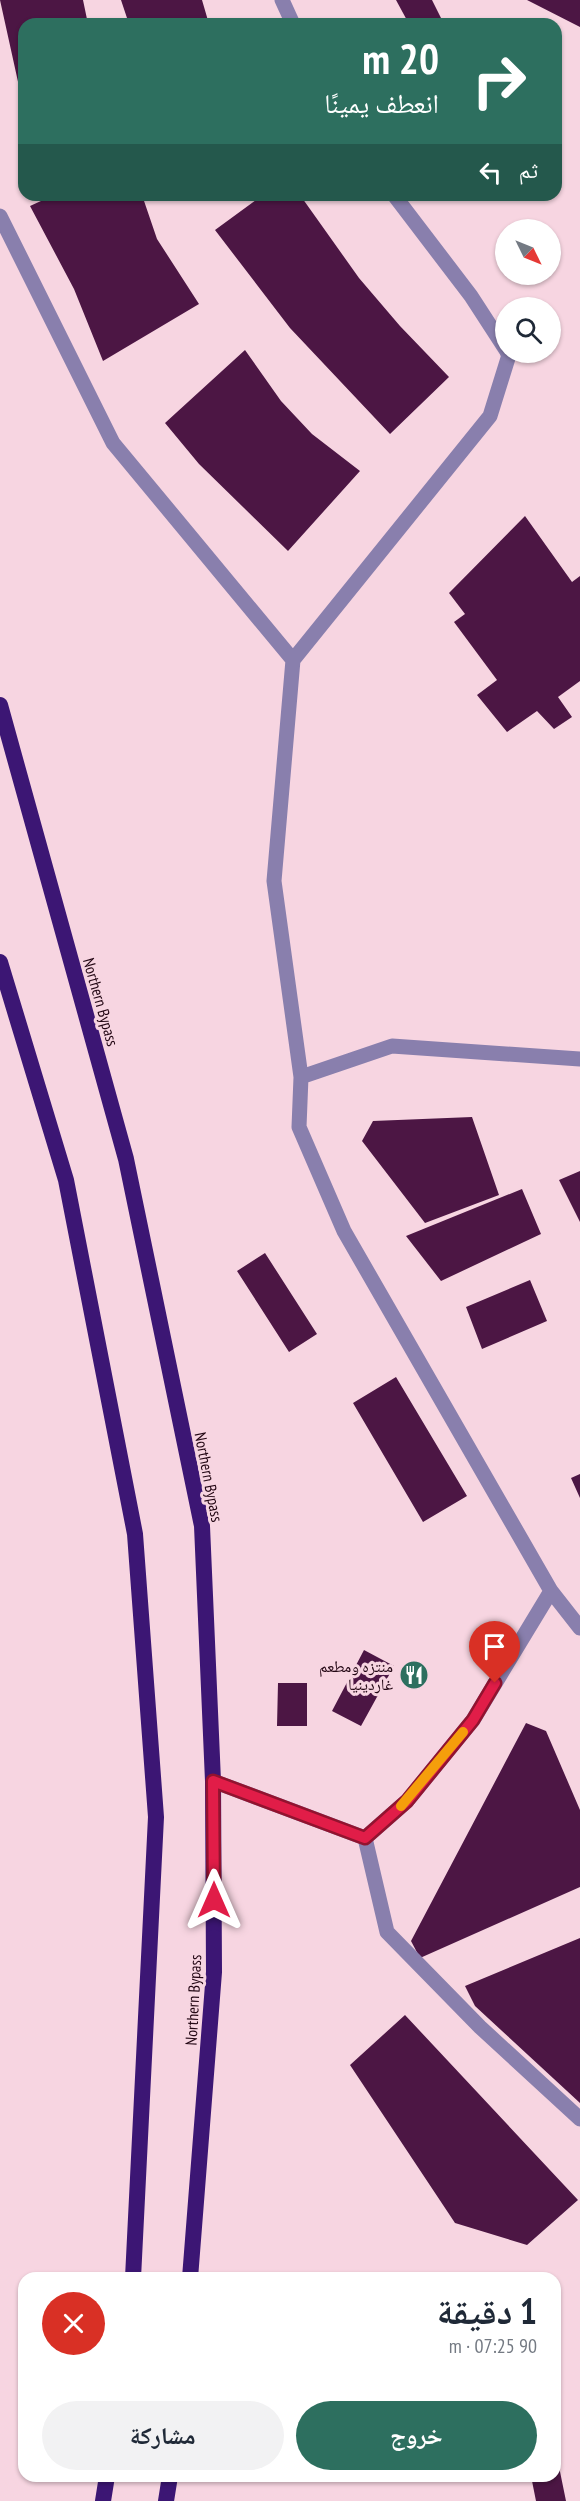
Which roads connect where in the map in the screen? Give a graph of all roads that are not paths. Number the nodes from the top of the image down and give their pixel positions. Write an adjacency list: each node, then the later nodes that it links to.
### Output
1 (282, 0): 2 (street)
2 (290, 18)
3 (399, 201): 5 (street)
4 (0, 216): 7 (street)
5 (495, 334)
6 (507, 363): 7 (street)
7 (293, 660): 11 (street)
8 (0, 705): 14 (highway, Northern Bypass)
9 (0, 962): 17 (highway)
10 (580, 1059): 11 (street)
11 (301, 1077): 12 (street)
12 (551, 1591): 13 (street); 15 (street)
13 (580, 1628)
14 (213, 1781): 15 (street); 18 (highway, Northern Bypass)
15 (365, 1838): 16 (street)
16 (580, 2119)
17 (133, 2272)
18 (190, 2272)
19 (106, 2482): 21 (highway)
20 (169, 2482): 22 (highway)
21 (104, 2501)
22 (166, 2501)

